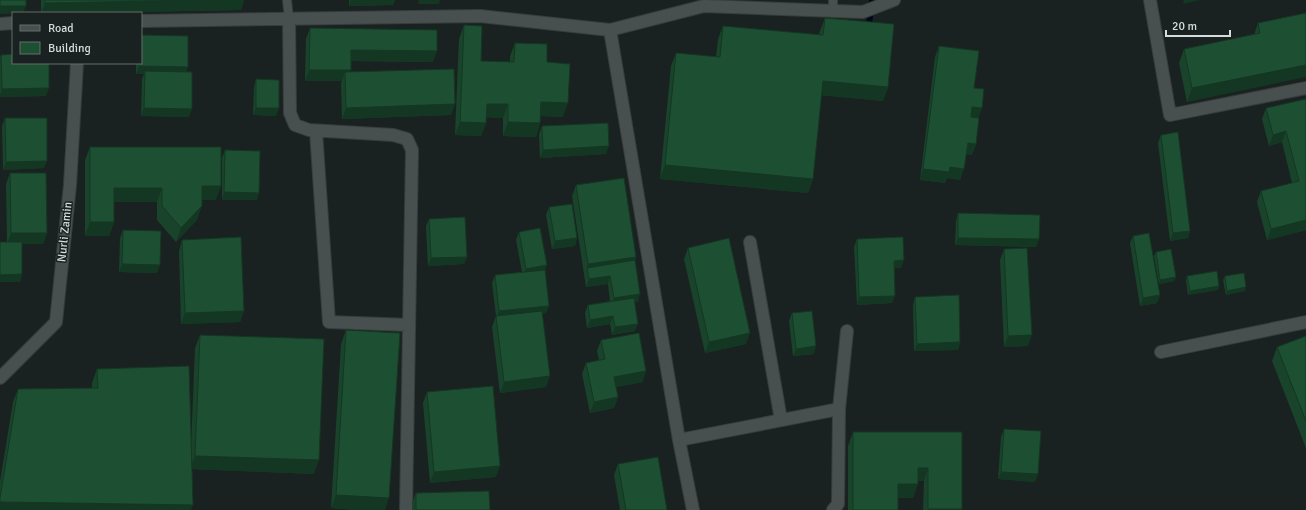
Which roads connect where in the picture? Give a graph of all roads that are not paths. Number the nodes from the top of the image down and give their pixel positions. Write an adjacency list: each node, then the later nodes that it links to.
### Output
1 (287, 0): 5 (lane)
2 (894, 0): 4 (street)
3 (1150, 0): 11 (street)
4 (833, 6): 9 (street)
5 (289, 19): 6 (street); 9 (street); 12 (street)
6 (142, 21)
7 (12, 23): 8 (street)
8 (0, 24)
9 (610, 30): 21 (street)
10 (78, 64): 18 (street, Nurli Zamin)
11 (1306, 88)
12 (316, 131): 15 (street); 15 (street)
13 (750, 242): 20 (street)
14 (1306, 322): 17 (street)
15 (409, 325): 22 (street)
16 (847, 332): 19 (street)
17 (1162, 352)
18 (0, 378)
19 (839, 409): 20 (street); 24 (street)
20 (781, 420): 21 (street)
21 (679, 440): 23 (street)
22 (406, 510)
23 (693, 510)
24 (834, 510)

